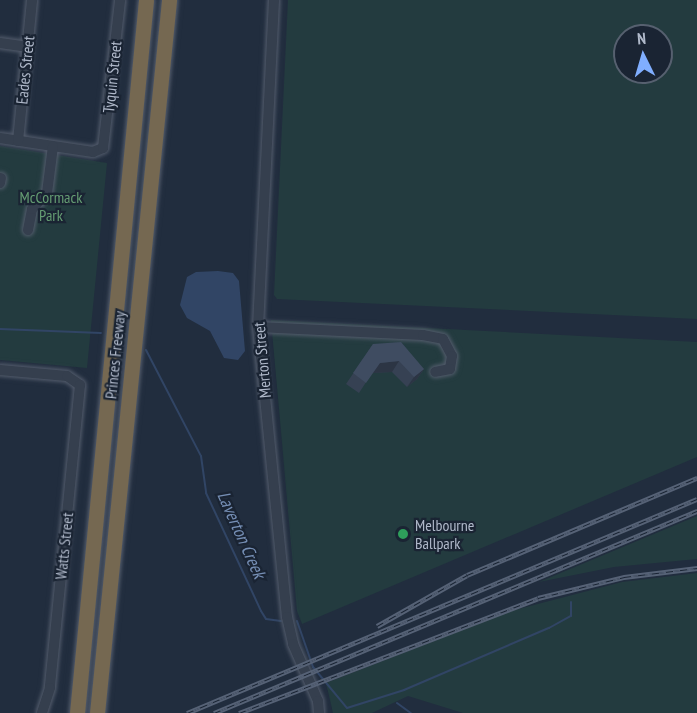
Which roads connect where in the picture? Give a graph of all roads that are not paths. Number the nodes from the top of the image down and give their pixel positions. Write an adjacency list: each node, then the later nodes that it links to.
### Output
1 (32, 0): 7 (street, Eades Street)
2 (120, 0): 10 (street, Tyquin Street)
3 (146, 0): 18 (highway, Princes Freeway)
4 (169, 0): 19 (highway, Princes Freeway)
5 (274, 0): 14 (street, Merton Street)
6 (0, 43): 7 (street)
7 (27, 47): 9 (street, Eades Street)
8 (0, 138): 9 (street)
9 (18, 141): 10 (street)
10 (53, 146): 13 (street)
11 (1, 177): 12 (street)
12 (0, 183)
13 (28, 230)
14 (258, 327): 16 (street); 20 (street, Merton Street)
15 (0, 370): 17 (street, Watts Street)
16 (435, 372)
17 (42, 713)
18 (76, 713)
19 (97, 713)
20 (320, 713)

